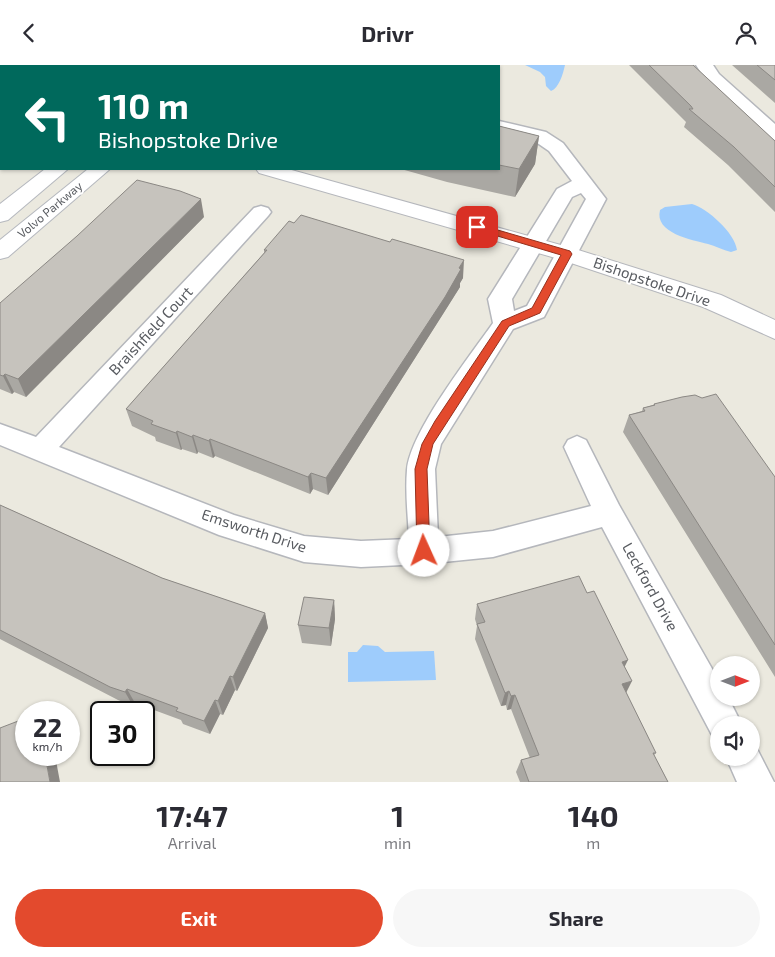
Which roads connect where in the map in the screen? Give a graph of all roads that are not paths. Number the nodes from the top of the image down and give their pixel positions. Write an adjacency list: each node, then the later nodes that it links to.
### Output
1 (704, 65): 3 (street)
2 (500, 127): 7 (street)
3 (775, 134)
4 (57, 170): 9 (street, Volvo Parkway)
5 (99, 170): 11 (street, Volvo Parkway)
6 (270, 170): 10 (street, Bishopstoke Drive)
7 (584, 183): 10 (street); 12 (street)
8 (261, 212): 17 (street, Braishfield Court)
9 (0, 215)
10 (534, 243): 12 (street, Bishopstoke Drive); 13 (street)
11 (0, 252)
12 (567, 254): 13 (street); 14 (street, Bishopstoke Drive)
13 (505, 323): 19 (street)
14 (775, 330)
15 (0, 434): 17 (street, Emsworth Drive)
16 (577, 447): 18 (street, Leckford Drive)
17 (40, 450): 19 (street, Emsworth Drive)
18 (609, 513): 19 (street, Emsworth Drive); 20 (street, Leckford Drive)
19 (424, 551)
20 (720, 716)
21 (747, 766): 22 (street)
22 (756, 782)

